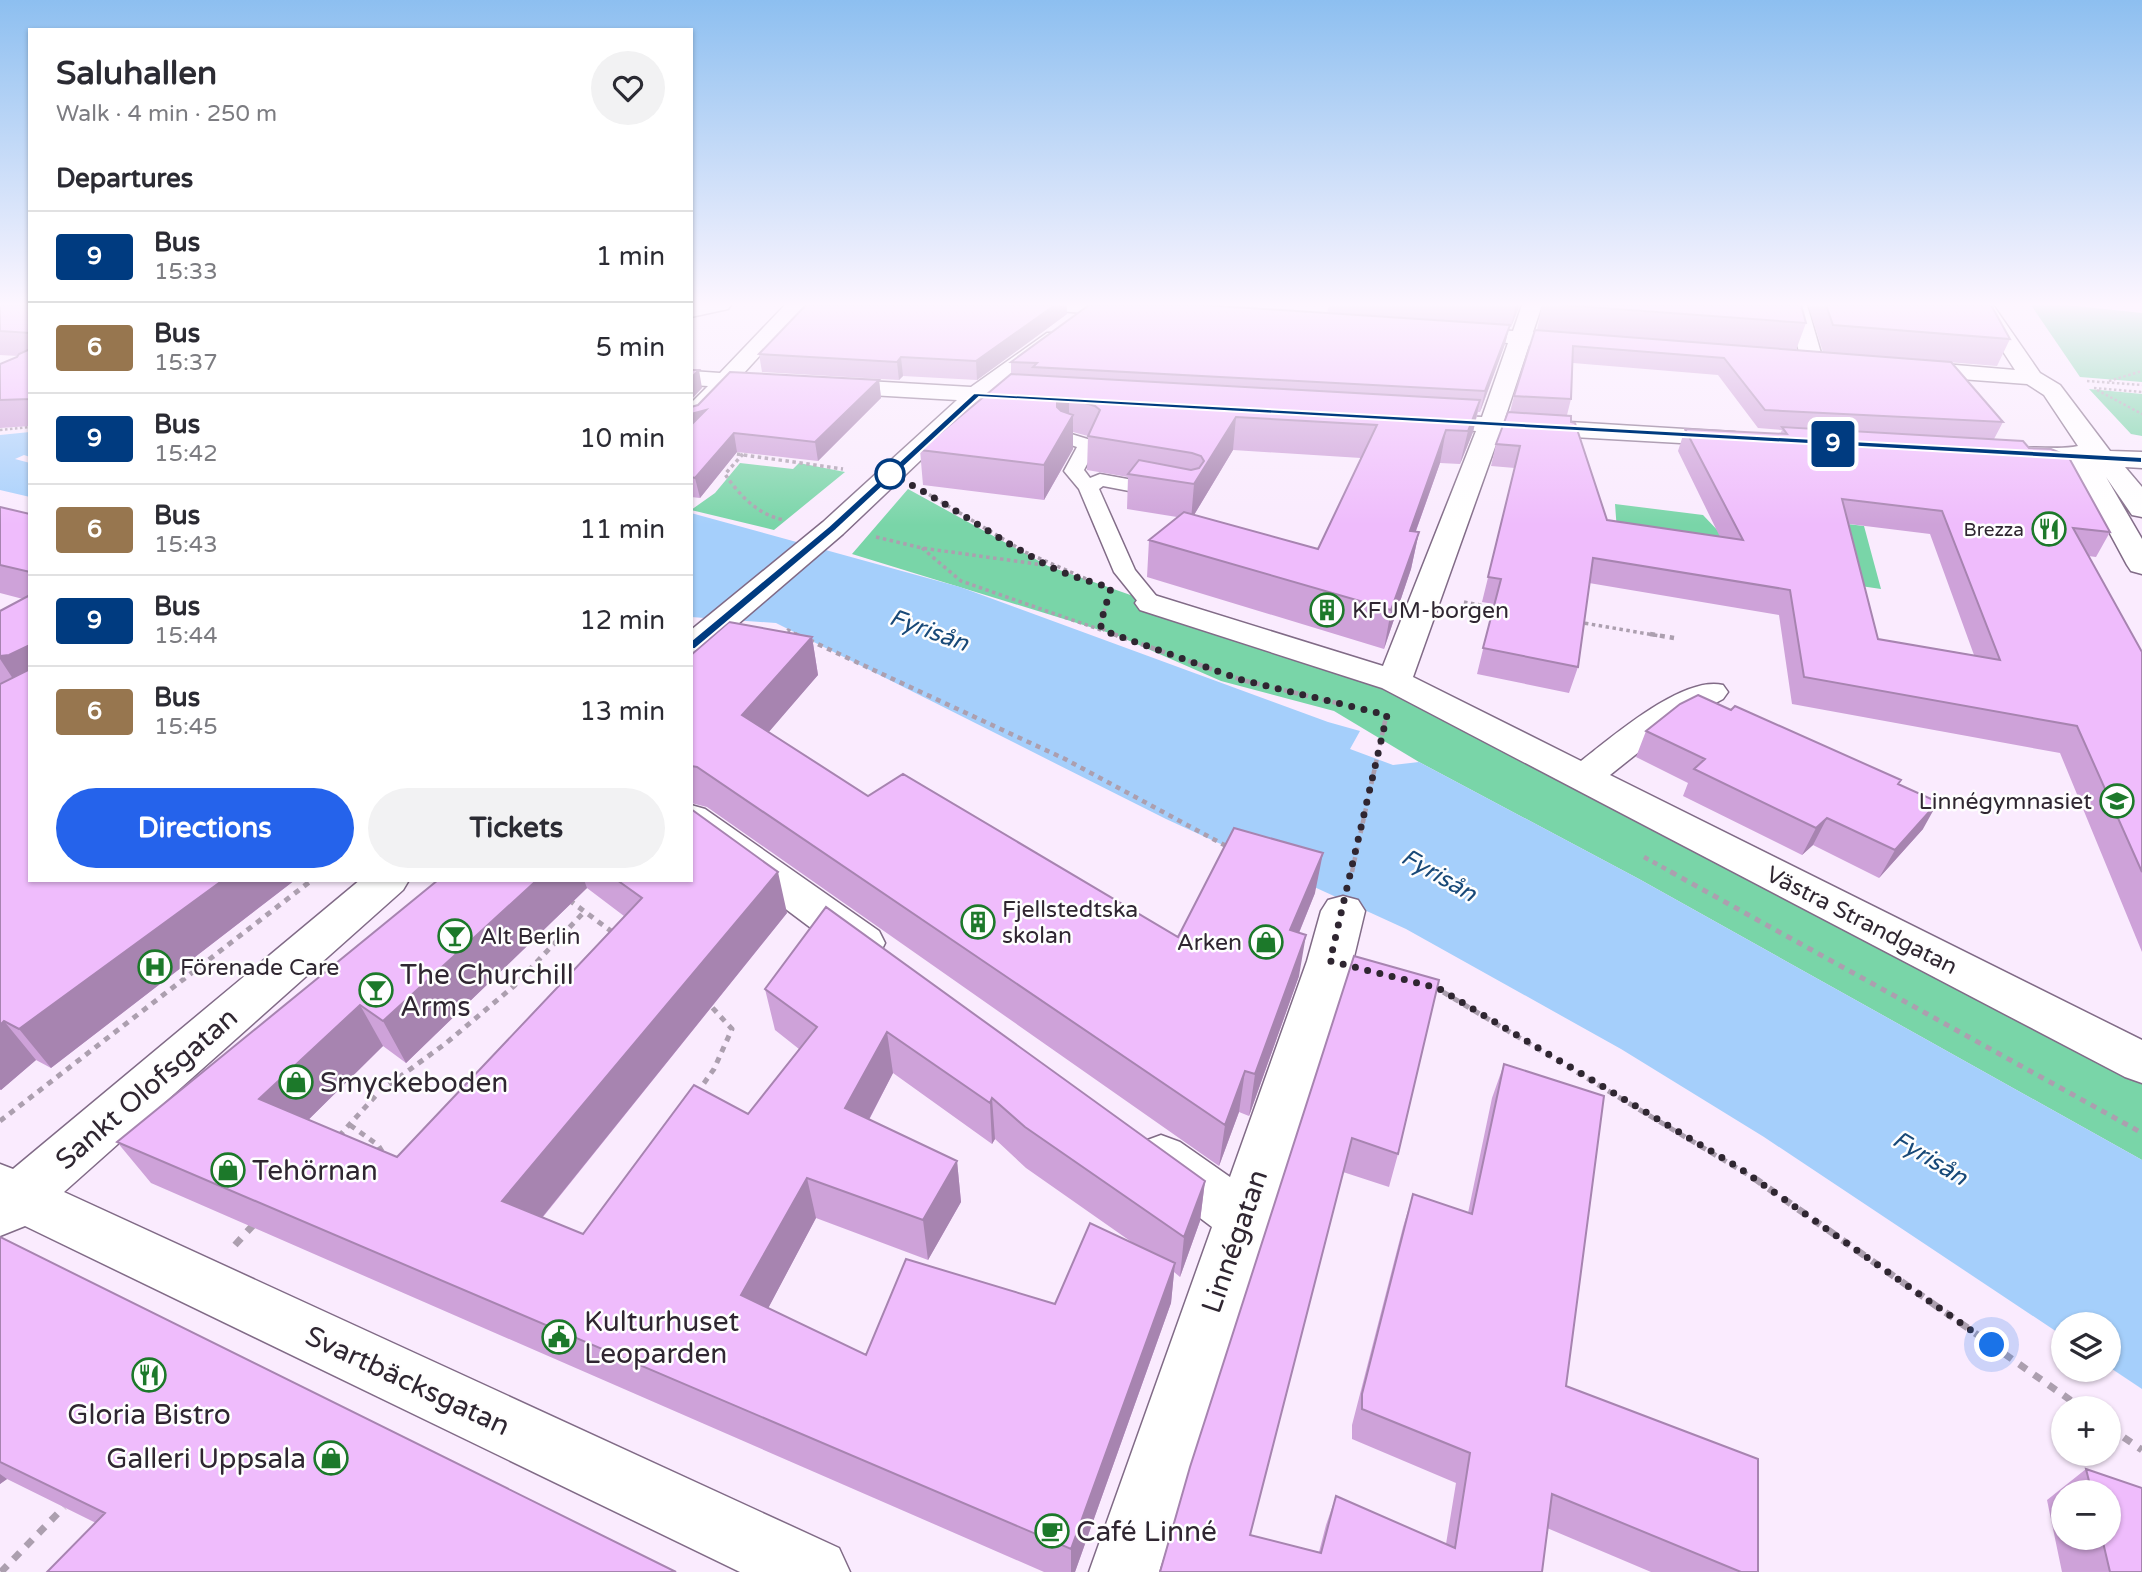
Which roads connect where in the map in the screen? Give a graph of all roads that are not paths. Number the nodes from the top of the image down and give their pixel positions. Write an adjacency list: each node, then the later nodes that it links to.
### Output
1 (695, 378): 6 (street)
2 (728, 378): 6 (street)
3 (998, 378): 7 (street)
4 (1507, 378): 11 (street)
5 (2032, 378): 15 (street)
6 (726, 381): 7 (street); 9 (street)
7 (977, 394): 8 (street); 22 (street)
8 (1061, 399)
9 (693, 415)
10 (1396, 419): 11 (street)
11 (1491, 425): 13 (street); 24 (street)
12 (1068, 438): 17 (lane)
13 (1763, 440)
14 (1995, 454): 15 (street)
15 (2093, 458): 16 (street); 19 (street); 20 (street)
16 (2142, 460)
17 (1088, 487): 18 (lane); 21 (lane)
18 (1189, 496)
19 (2142, 509)
20 (2142, 565)
21 (1151, 603): 24 (street, Västra Strandgatan)
22 (693, 645)
23 (1711, 692): 25 (street)
24 (1384, 703): 25 (street, Västra Strandgatan)
25 (1583, 778): 30 (street, Västra Strandgatan)
26 (693, 819): 29 (street)
27 (386, 882): 32 (street, Sankt Olofsgatan)
28 (1343, 911): 33 (street, Linnégatan)
29 (894, 965)
30 (2142, 1063)
31 (1129, 1135): 33 (street)
32 (7, 1199): 34 (street, Svartbäcksgatan)
33 (1242, 1217): 35 (street, Linnégatan)
34 (815, 1572)
35 (1124, 1572)

